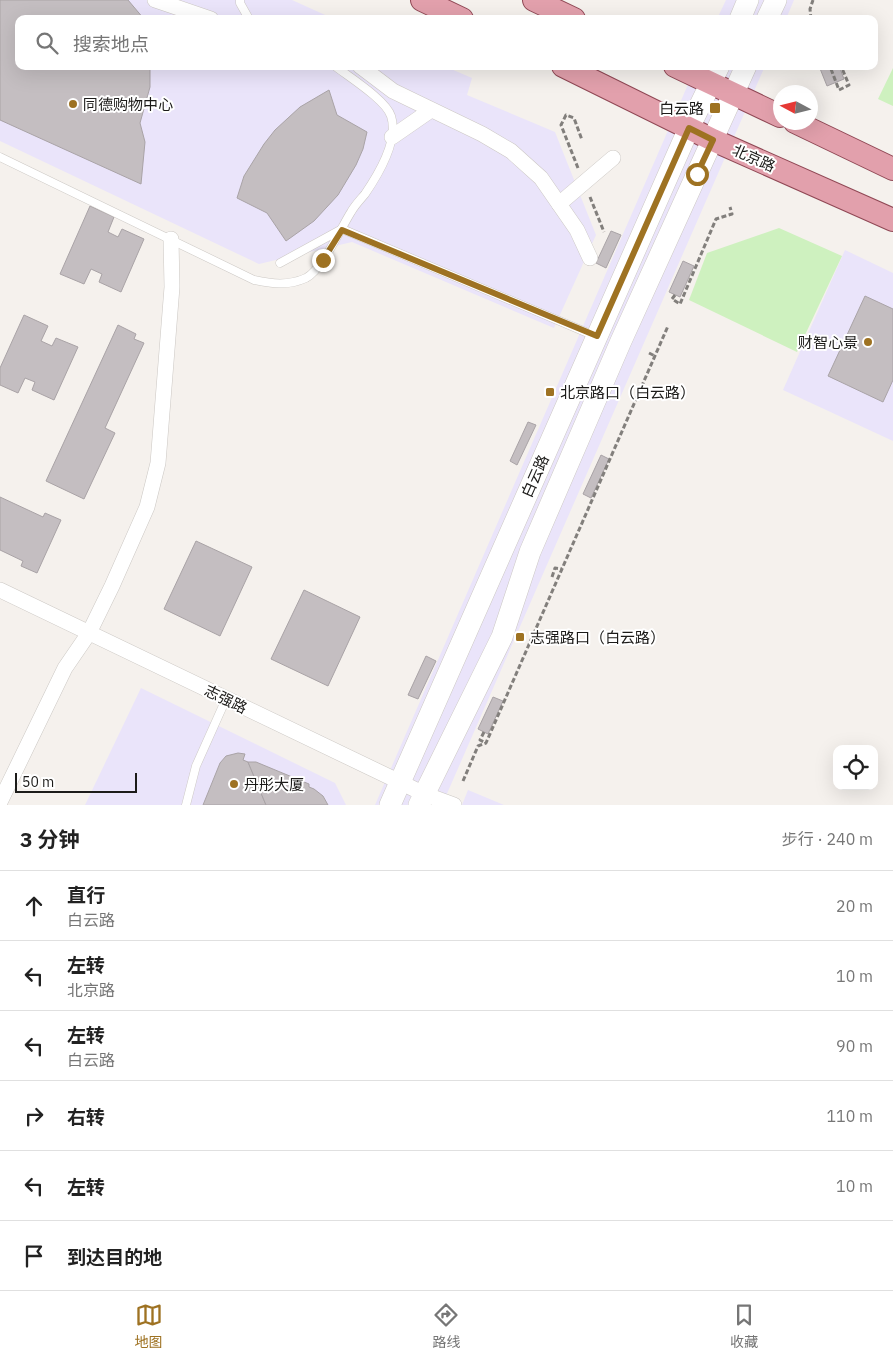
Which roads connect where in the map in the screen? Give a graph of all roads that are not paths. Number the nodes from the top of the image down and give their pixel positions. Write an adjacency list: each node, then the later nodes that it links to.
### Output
1 (155, 0): 7 (street)
2 (240, 0): 8 (lane)
3 (422, 0): 9 (main road)
4 (534, 0): 10 (main road)
5 (748, 0): 11 (main road)
6 (776, 0): 12 (main road)
7 (199, 15)
8 (247, 15)
9 (454, 15)
10 (566, 15)
11 (742, 15)
12 (769, 15)
13 (340, 70): 24 (lane)
14 (365, 70): 20 (street)
15 (571, 70): 22 (main road, 北京路)
16 (693, 70): 18 (main road)
17 (744, 70): 19 (main road, 白云路)
18 (715, 75): 19 (main road); 22 (main road, 白云路)
19 (734, 94): 21 (main road); 25 (main road, 白云路)
20 (431, 110): 24 (street); 29 (street)
21 (773, 113)
22 (689, 128): 25 (main road, 北京路); 35 (main road, 白云路)
23 (812, 130): 28 (main road)
24 (392, 137): 31 (lane)
25 (713, 140): 30 (main road, 北京路); 40 (main road, 白云路)
26 (0, 157): 32 (lane)
27 (614, 158): 29 (street)
28 (893, 169)
29 (559, 204): 33 (street)
30 (893, 220)
31 (342, 230): 32 (lane); 34 (lane); 35 (lane)
32 (170, 239): 37 (street)
33 (590, 258)
34 (280, 263)
35 (597, 336): 39 (main road, 白云路)
36 (0, 590): 37 (street, 志强路)
37 (89, 633): 38 (street, 志强路); 41 (street)
38 (226, 699): 39 (street, 志强路); 42 (lane)
39 (400, 782): 40 (street, 志强路); 43 (main road, 白云路)
40 (422, 799): 44 (street, 志强路)
41 (0, 802)
42 (186, 805)
43 (390, 805)
44 (454, 805)

